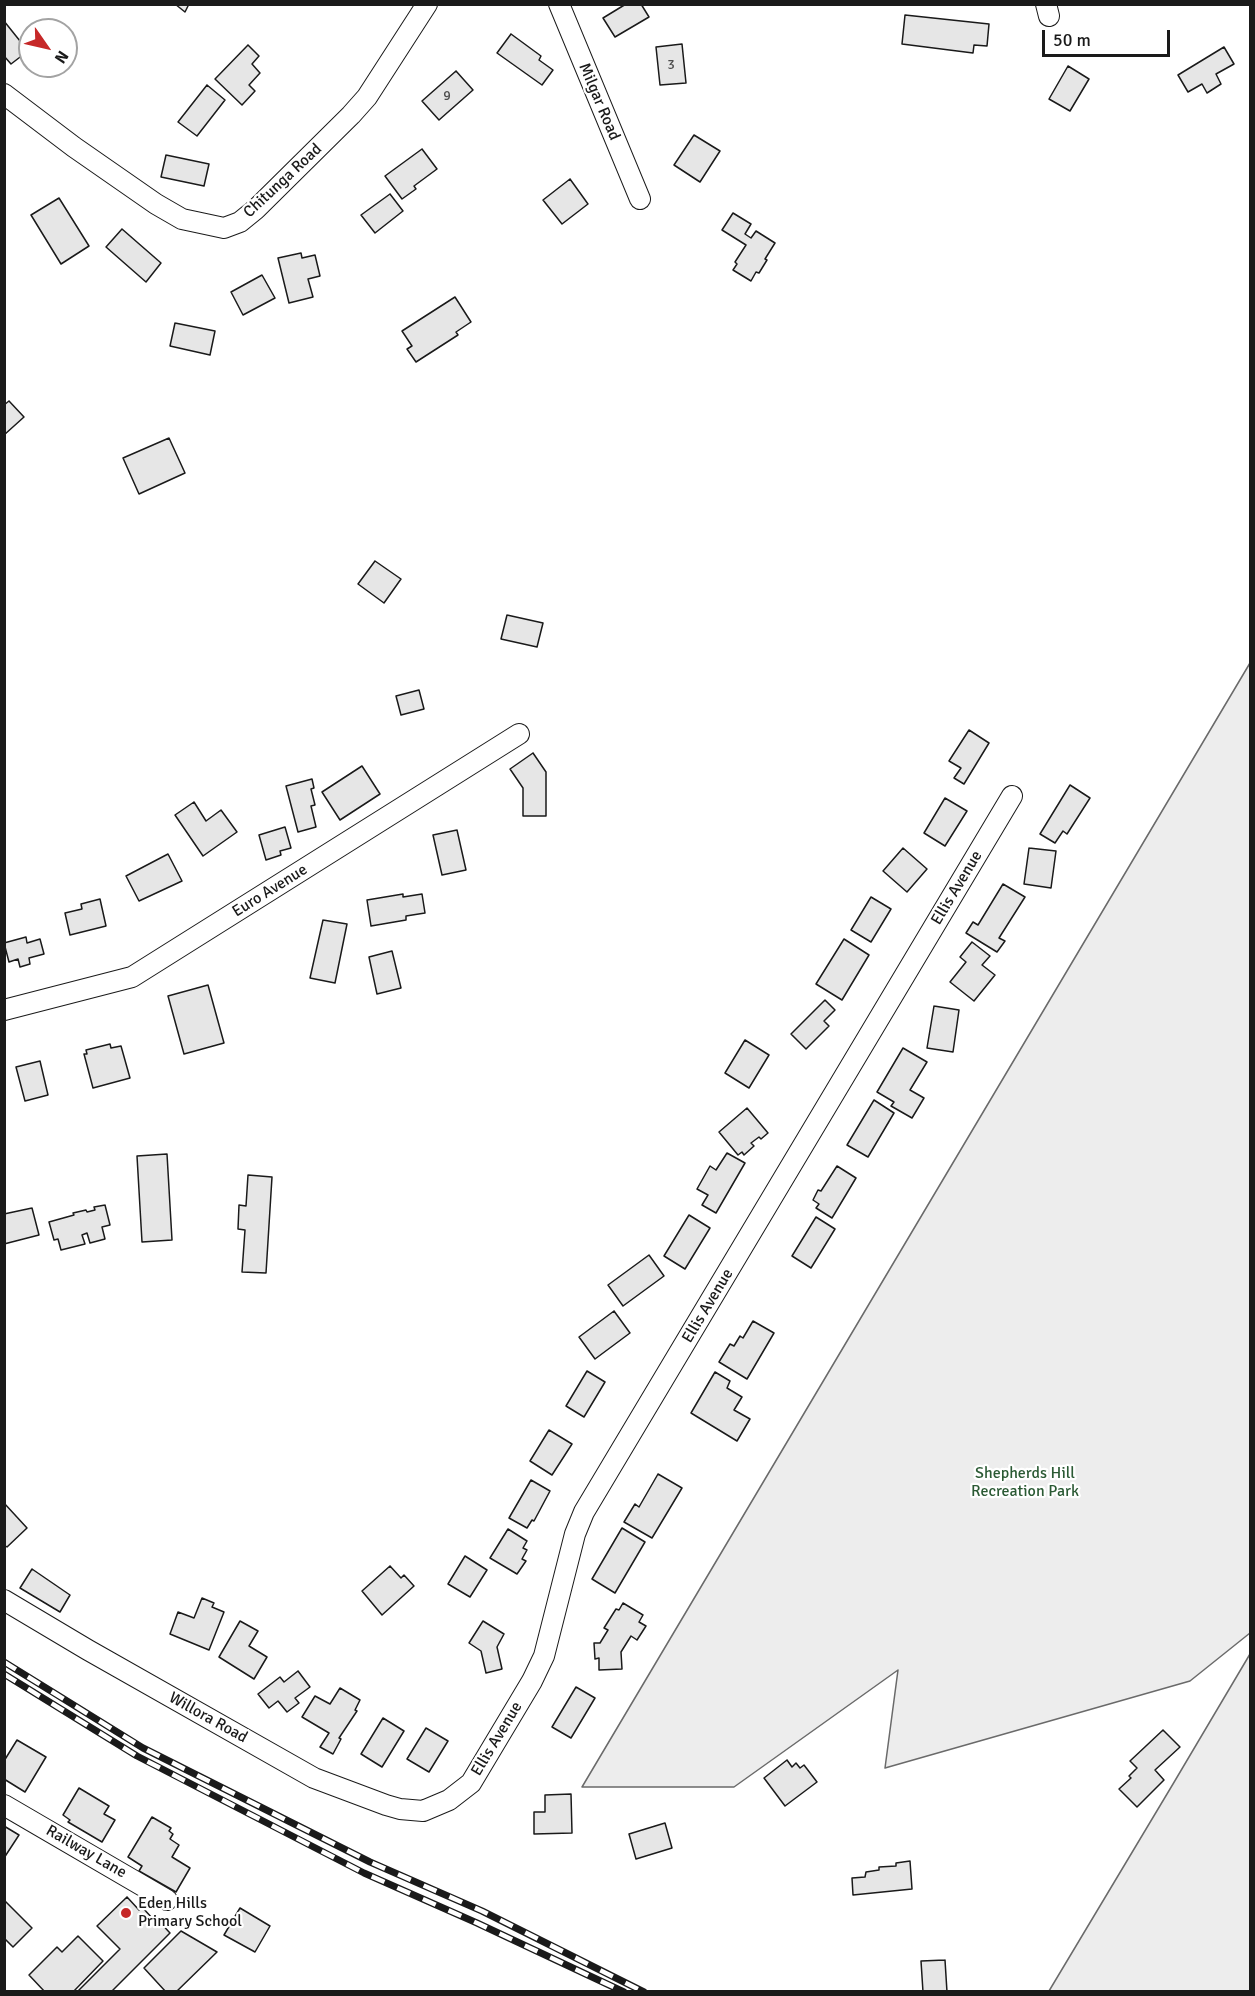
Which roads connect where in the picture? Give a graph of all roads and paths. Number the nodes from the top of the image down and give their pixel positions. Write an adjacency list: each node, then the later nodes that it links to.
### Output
1 (427, 4): 3 (street, Chitunga Road)
2 (559, 4): 4 (street, Milgar Road)
3 (4, 93)
4 (640, 199)
5 (519, 734): 7 (street, Euro Avenue)
6 (1012, 796): 10 (street, Ellis Avenue)
7 (4, 1010)
8 (4, 1600): 10 (street, Willora Road)
9 (4, 1805): 11 (street, Railway Lane)
10 (423, 1810)
11 (167, 1900)

